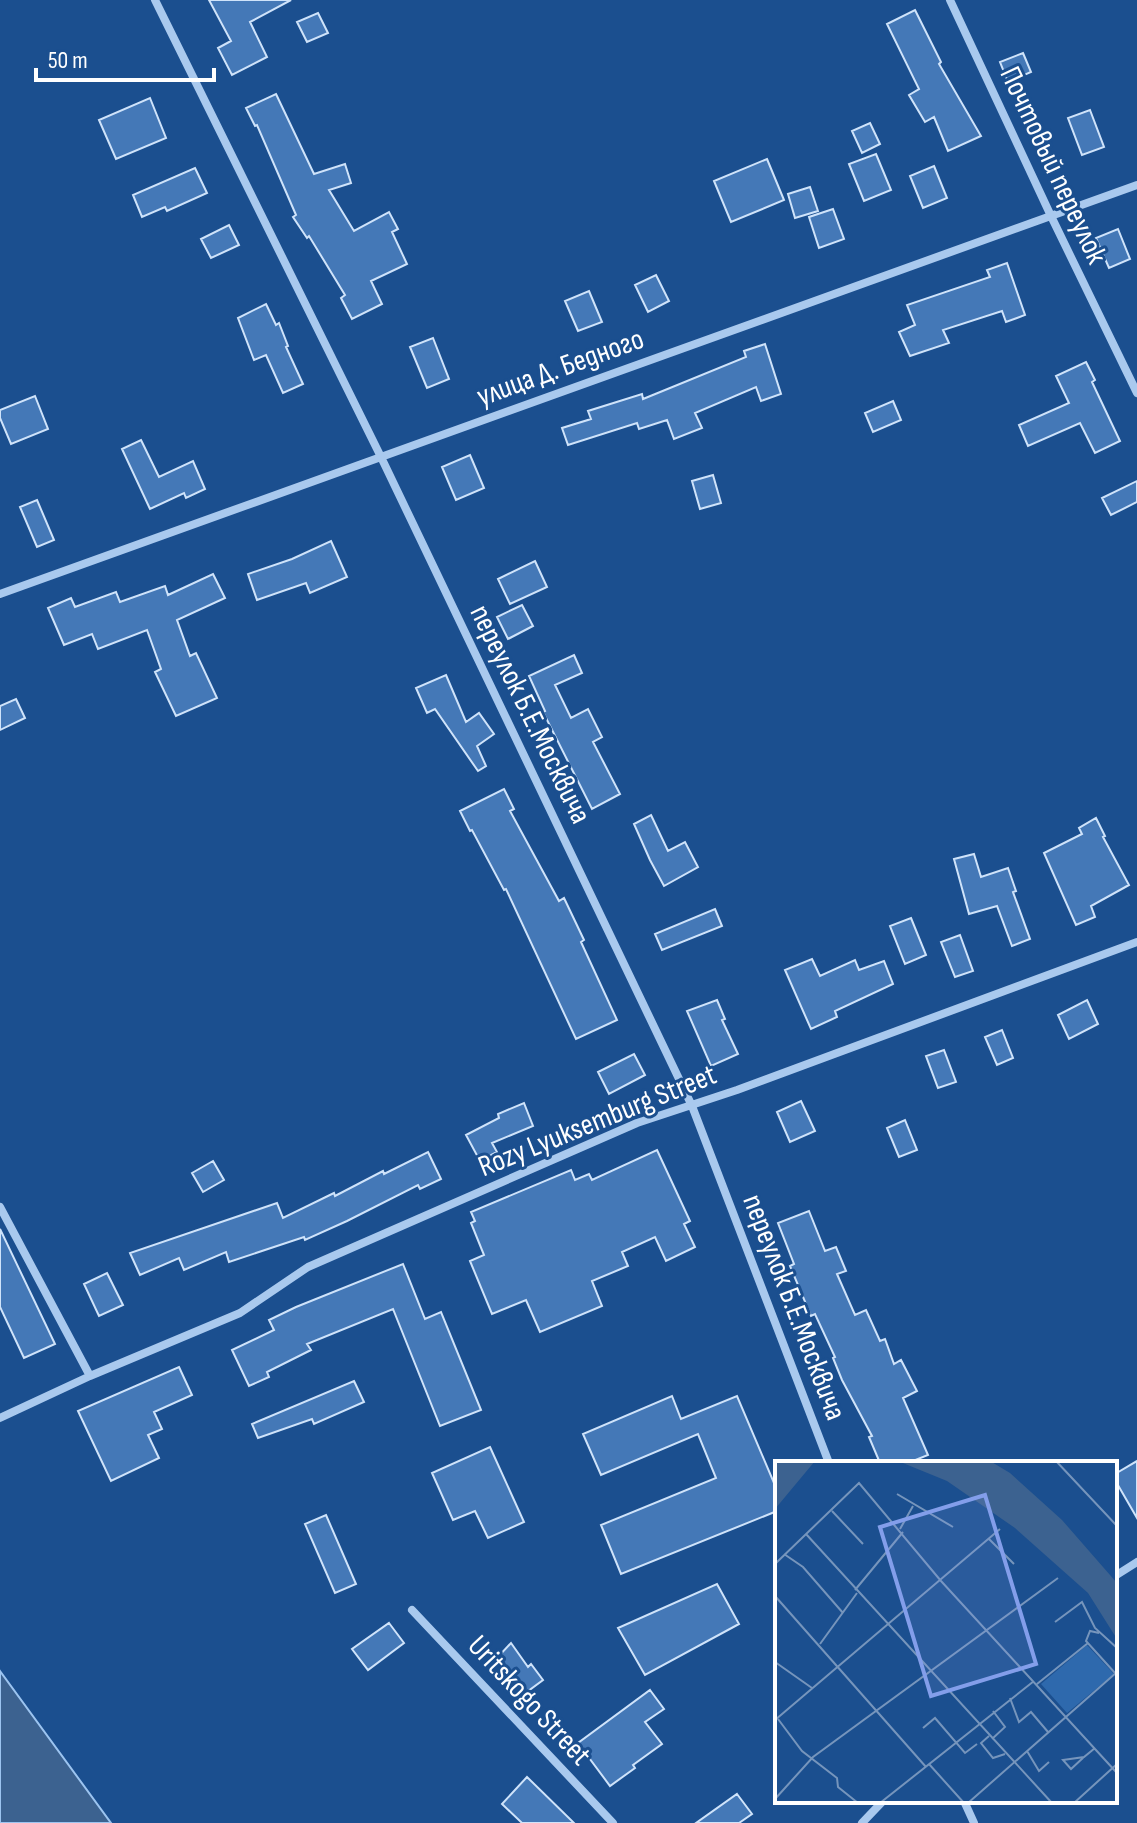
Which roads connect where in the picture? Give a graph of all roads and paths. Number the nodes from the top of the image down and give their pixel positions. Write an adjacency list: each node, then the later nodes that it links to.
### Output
1 (155, 0): 6 (street, переулок Б.Е.Москвича)
2 (950, 0): 4 (street, Почтовый переулок)
3 (1137, 185): 4 (street, улица Д. Бедного)
4 (1051, 216): 5 (street, Почтовый переулок); 6 (street, улица Д. Бедного)
5 (1137, 393)
6 (381, 457): 7 (street, улица Д. Бедного); 9 (street, переулок Б.Е.Москвича)
7 (0, 594)
8 (1137, 942): 9 (street, Rozy Lyuksemburg Street)
9 (692, 1106): 11 (street, Rozy Lyuksemburg Street); 13 (street, переулок Б.Е.Москвича)
10 (0, 1207): 11 (street)
11 (90, 1376): 12 (street, Rozy Lyuksemburg Street)
12 (0, 1418)
13 (828, 1461)
14 (1137, 1562): 15 (street)
15 (1117, 1575)
16 (412, 1610): 19 (street, Uritskogo Street)
17 (881, 1803): 20 (street)
18 (965, 1803): 21 (street)
19 (613, 1823)
20 (862, 1823)
21 (974, 1823)

